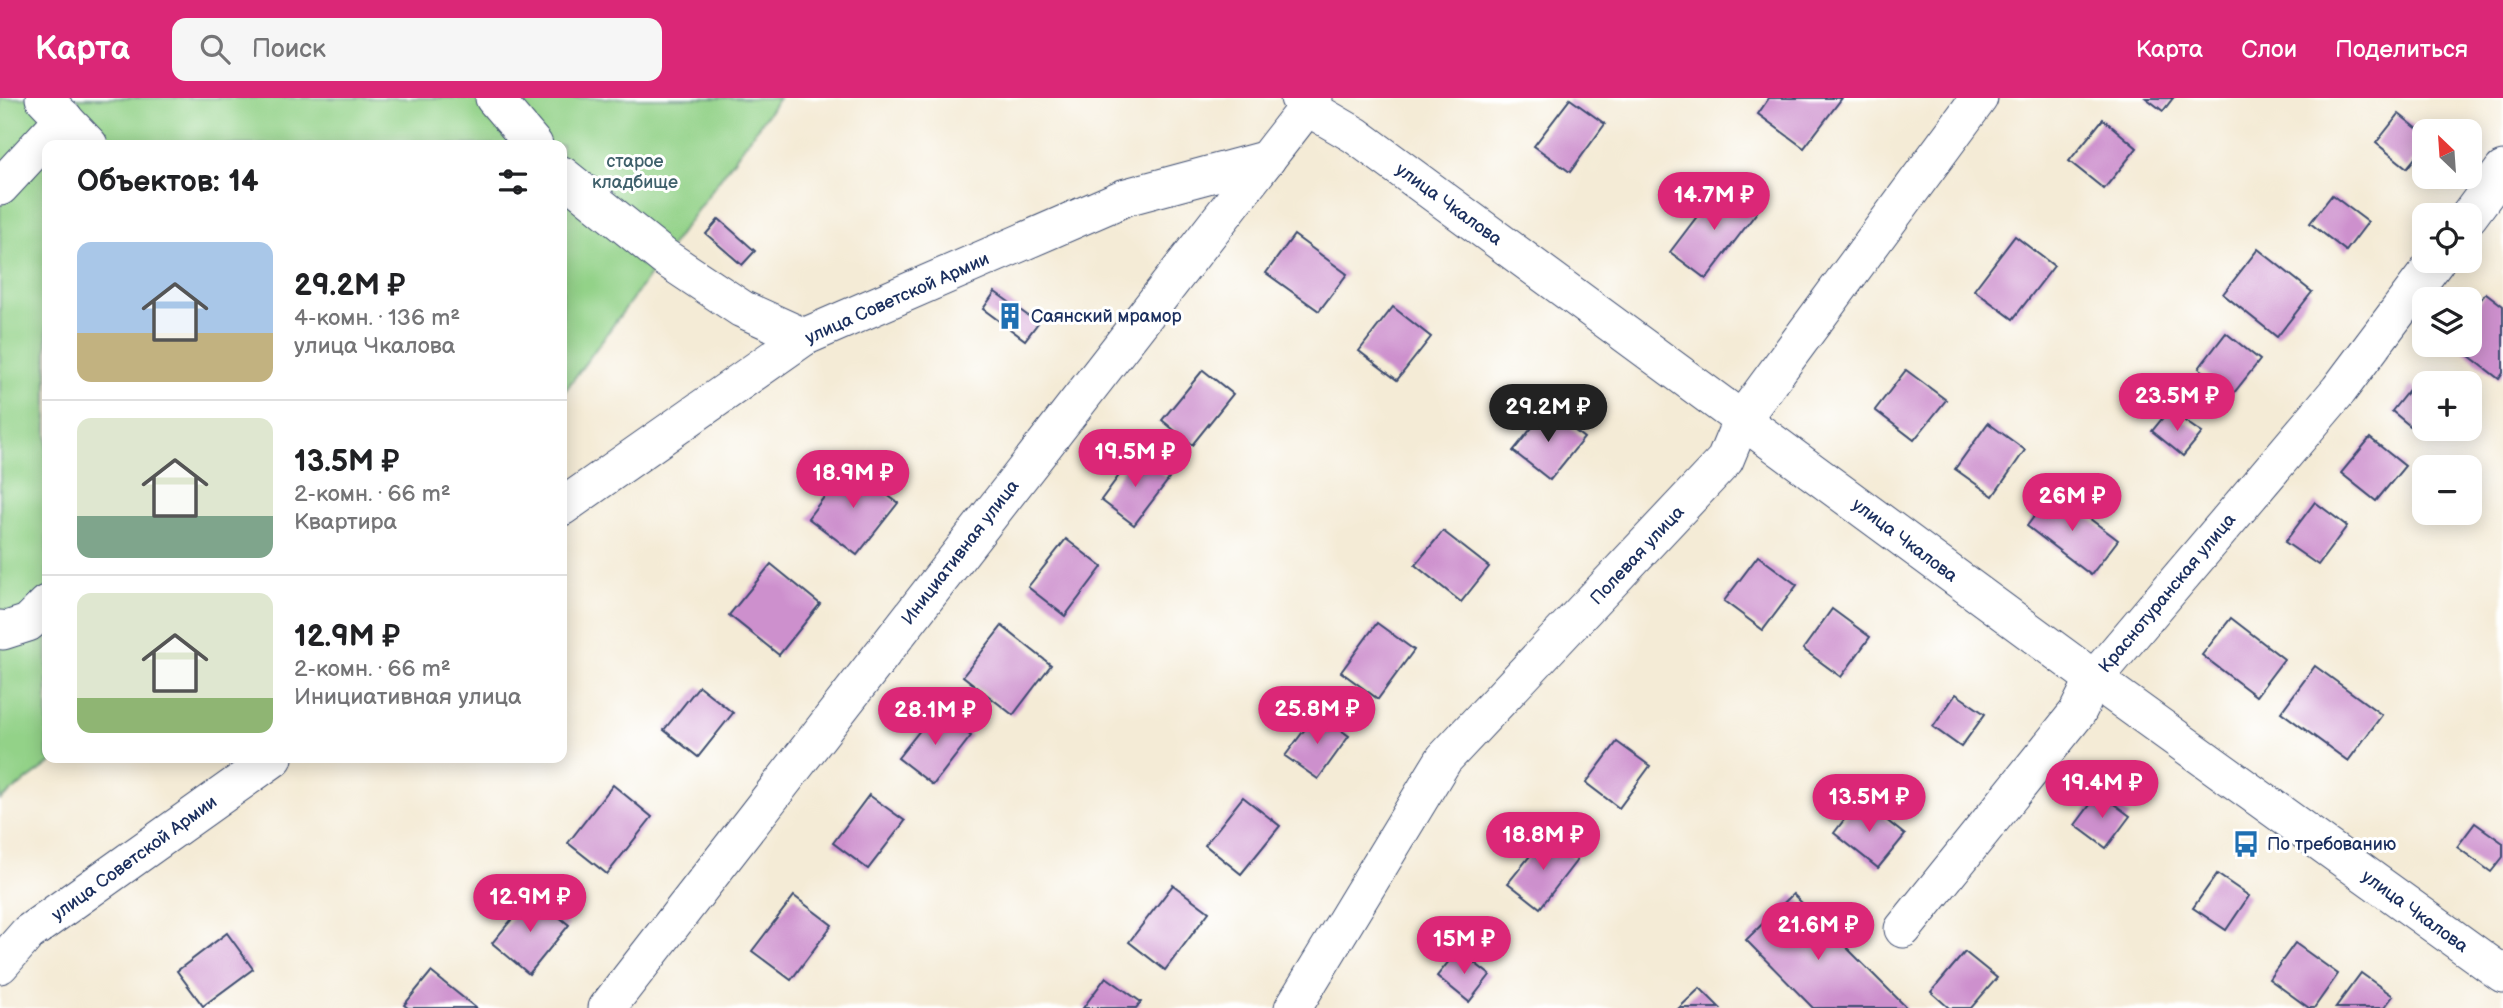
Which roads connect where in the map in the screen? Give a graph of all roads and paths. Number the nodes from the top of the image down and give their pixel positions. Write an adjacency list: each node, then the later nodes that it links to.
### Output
1 (494, 98): 6 (street)
2 (1979, 98): 14 (street, Полевая улица)
3 (1307, 101): 7 (street, Инициативная улица); 14 (street, улица Чкалова)
4 (54, 108): 5 (street); 10 (street)
5 (84, 140)
6 (530, 140)
7 (1267, 159): 13 (street, улица Советской Армии); 24 (street, Инициативная улица)
8 (2503, 170): 11 (street)
9 (567, 179): 13 (street)
10 (0, 187)
11 (2479, 203)
12 (2427, 273): 18 (street, Краснотуранская улица)
13 (804, 337): 15 (street, улица Советской Армии)
14 (1742, 419): 18 (street, улица Чкалова); 25 (street, Полевая улица)
15 (567, 503)
16 (42, 609): 17 (street)
17 (0, 629)
18 (2094, 679): 20 (street, Краснотуранская улица); 23 (street, улица Чкалова)
19 (267, 763): 21 (street, улица Советской Армии)
20 (1903, 929)
21 (14, 938): 22 (street, улица Советской Армии)
22 (0, 965)
23 (2503, 974)
24 (607, 1008)
25 (1293, 1008)

